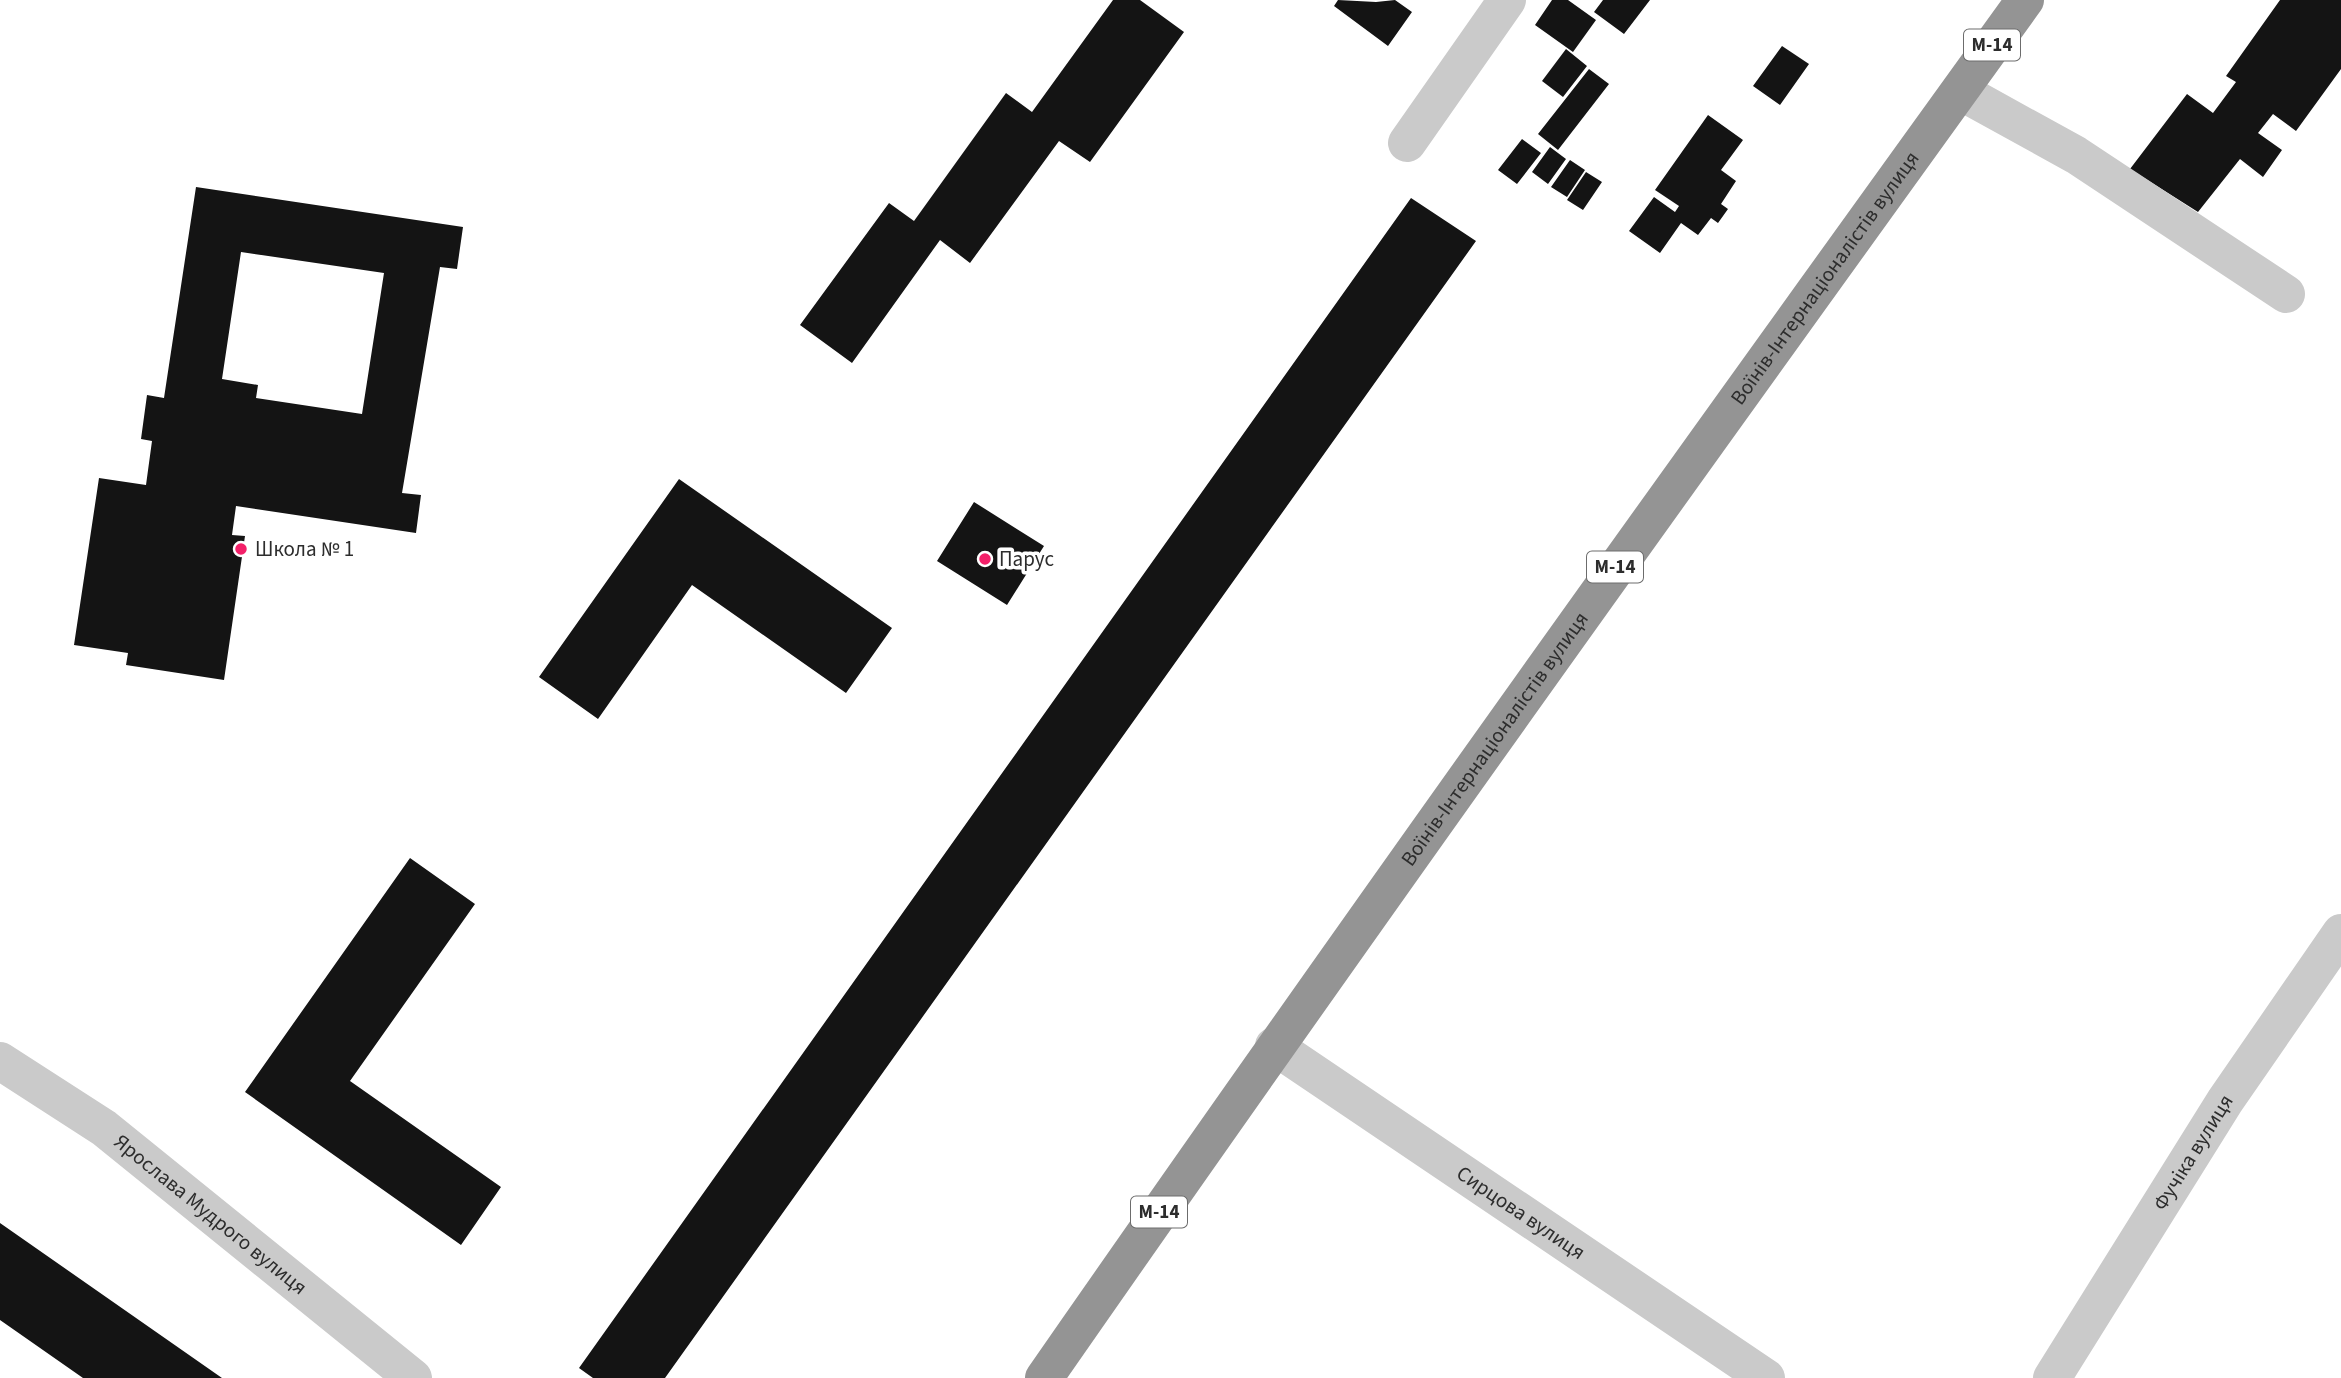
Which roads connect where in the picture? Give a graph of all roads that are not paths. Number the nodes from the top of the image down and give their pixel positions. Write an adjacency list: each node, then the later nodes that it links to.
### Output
1 (1507, 0): 4 (street)
2 (2025, 0): 3 (highway, Воїнів-Інтернаціоналістів вулиця / М-14)
3 (1959, 91): 5 (street); 7 (highway, Воїнів-Інтернаціоналістів вулиця / М-14)
4 (1407, 143)
5 (2286, 294)
6 (2341, 933): 12 (street, Фучіка вулиця)
7 (1275, 1046): 10 (highway, Воїнів-Інтернаціоналістів вулиця / М-14); 11 (street, Сирцова вулиця)
8 (0, 1061): 9 (street, Ярослава Мудрого вулиця)
9 (413, 1378)
10 (1044, 1378)
11 (1766, 1378)
12 (2053, 1378)

